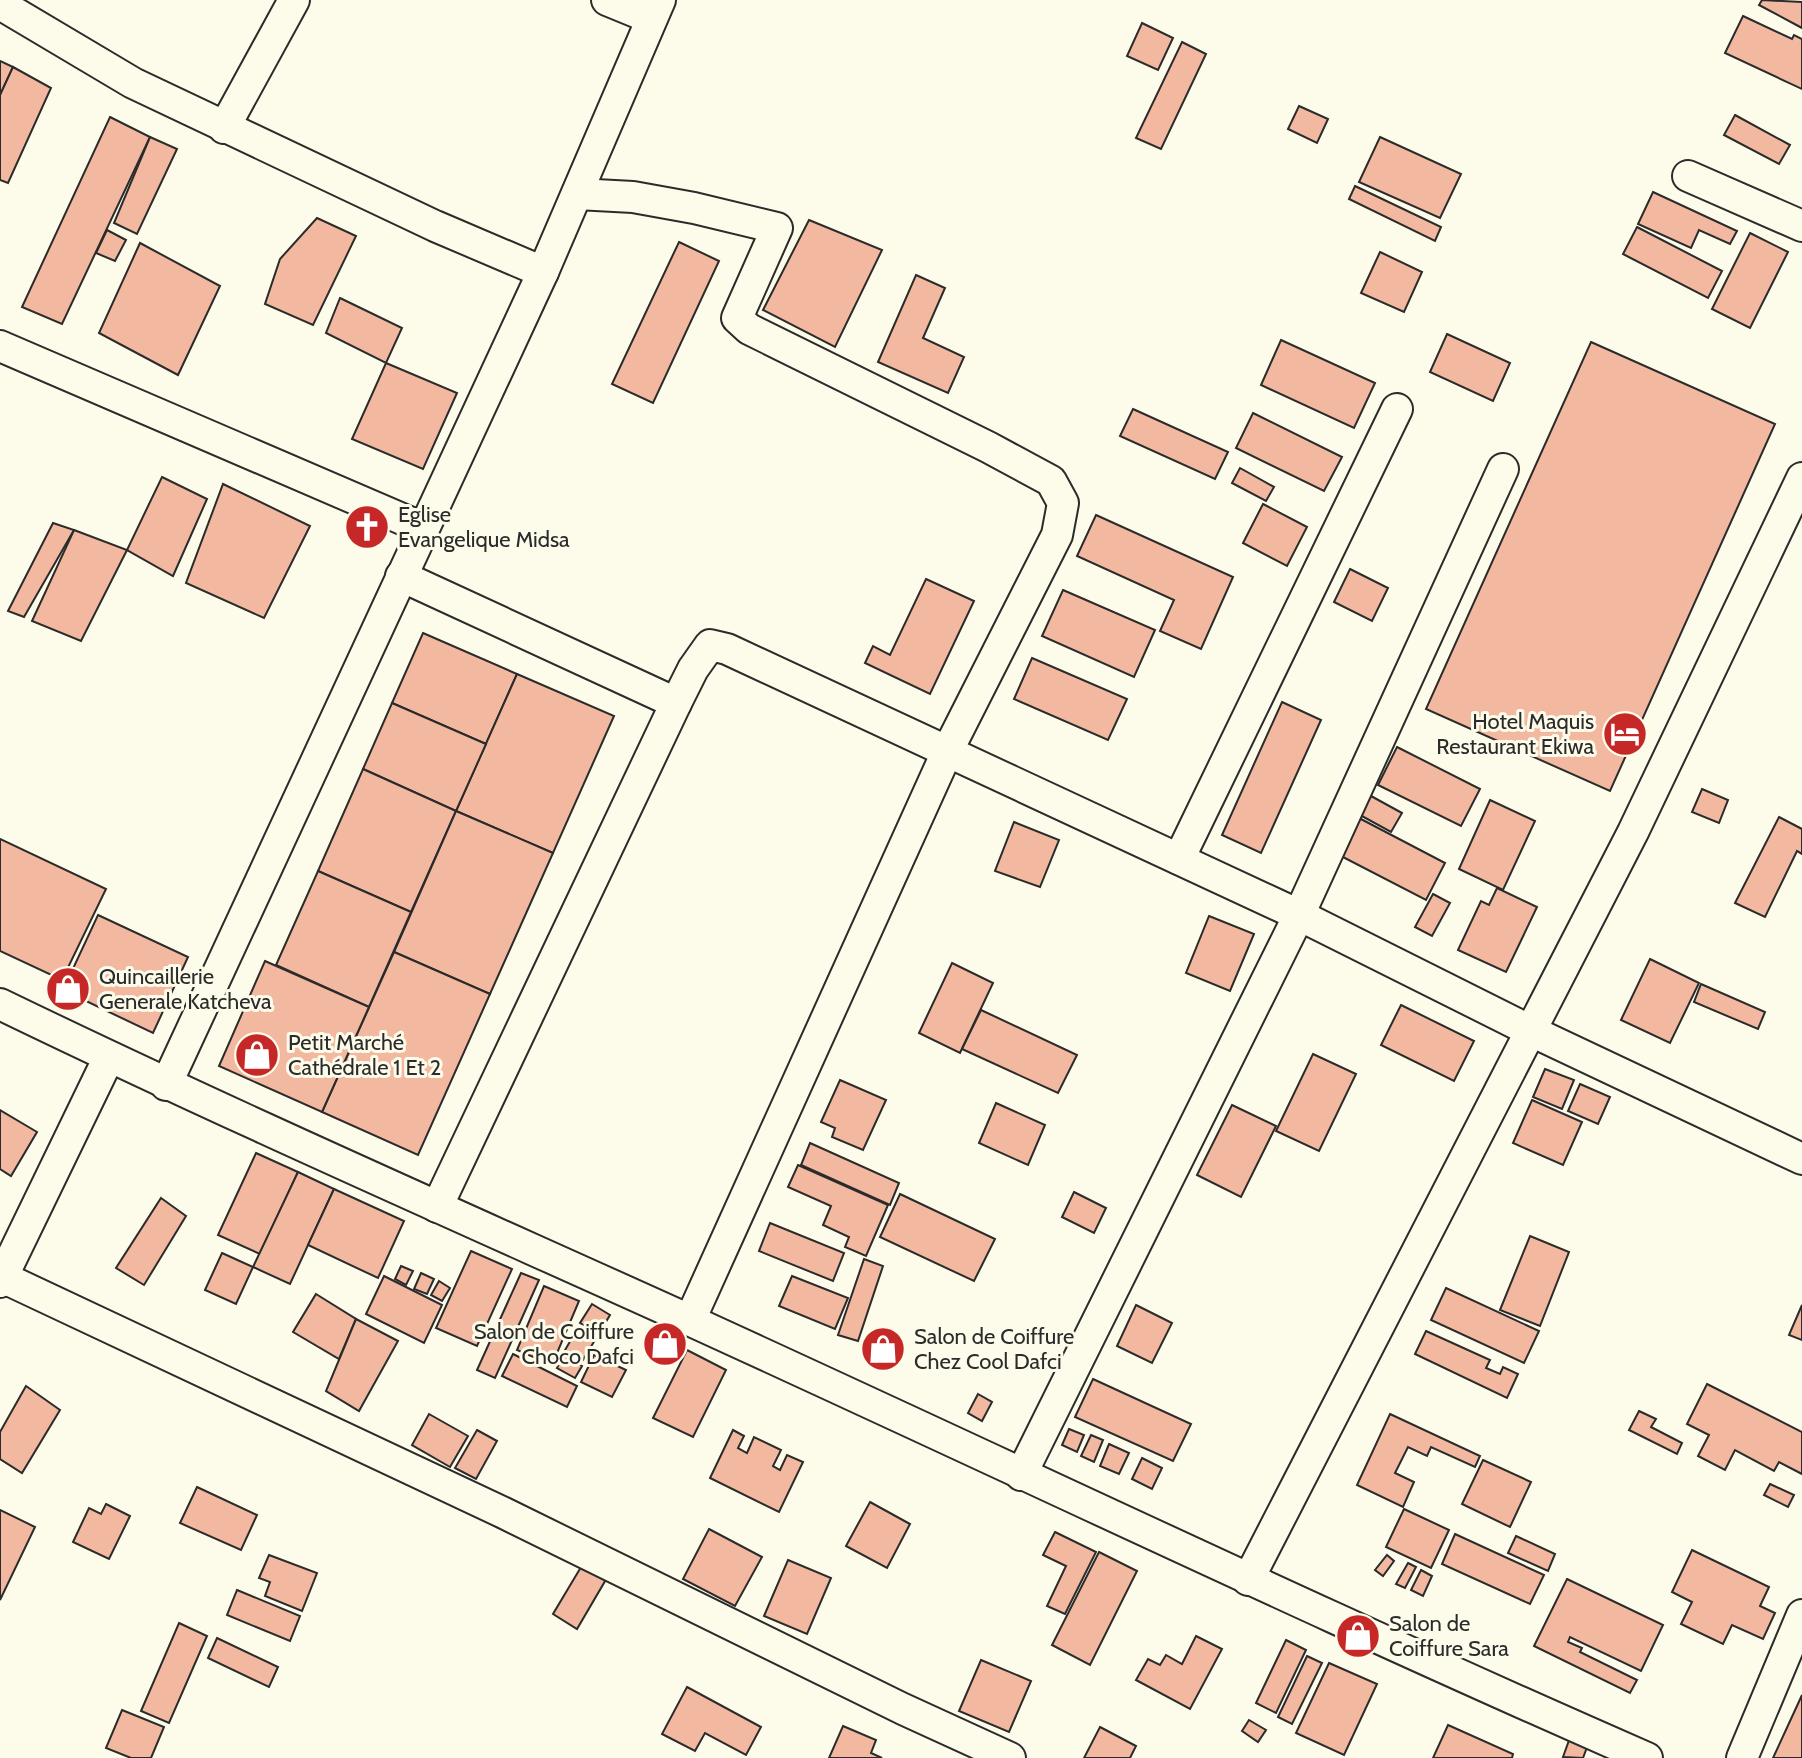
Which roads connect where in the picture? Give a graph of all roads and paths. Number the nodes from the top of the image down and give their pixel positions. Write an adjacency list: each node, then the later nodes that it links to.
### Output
1 (294, 0): 5 (street)
2 (607, 0): 4 (street)
3 (0, 4): 5 (street)
4 (656, 9): 7 (street)
5 (224, 128): 9 (street)
6 (1688, 176): 8 (street)
7 (577, 194): 9 (street); 17 (street)
8 (1802, 226)
9 (543, 272): 14 (street)
10 (0, 346): 14 (street)
11 (1397, 409): 18 (street)
12 (1503, 469): 19 (street)
13 (1802, 478): 21 (street)
14 (423, 528): 15 (street)
15 (401, 576): 16 (street); 23 (street)
16 (676, 703): 17 (street); 25 (street)
17 (947, 752): 18 (street); 27 (street)
18 (1179, 859): 19 (street)
19 (1299, 915): 21 (street); 28 (street)
20 (0, 1004): 22 (street)
21 (1531, 1031): 24 (street); 29 (street)
22 (109, 1057): 23 (street); 26 (street)
23 (166, 1085): 25 (street)
24 (1800, 1151)
25 (437, 1207): 27 (street)
26 (1, 1280): 31 (street)
27 (690, 1320): 28 (street)
28 (1021, 1475): 29 (street)
29 (1248, 1580): 32 (street)
30 (1802, 1615): 33 (street)
31 (1010, 1758)
32 (1647, 1758)
33 (1742, 1758)

